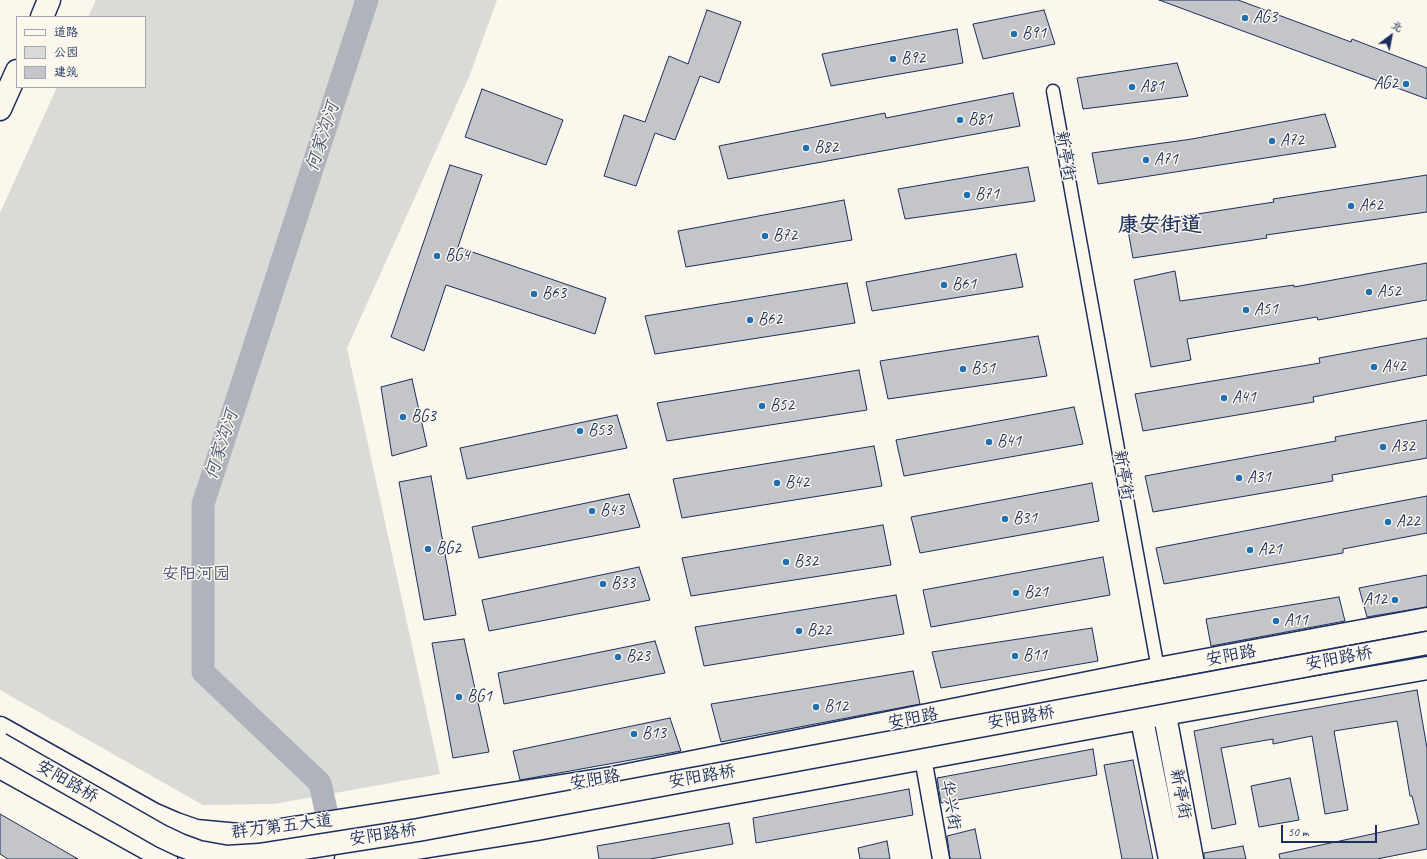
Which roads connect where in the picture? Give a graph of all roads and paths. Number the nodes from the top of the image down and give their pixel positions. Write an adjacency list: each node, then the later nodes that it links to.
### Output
1 (50, 0): 2 (main road)
2 (42, 16)
3 (16, 73): 5 (main road)
4 (1053, 91): 9 (street, 新亭街)
5 (0, 109)
6 (1427, 619): 9 (main road, 安阳路)
7 (1427, 643): 14 (main road, 安阳路桥, bridge)
8 (1427, 668): 11 (main road)
9 (1158, 669): 10 (main road, 安阳路); 11 (main road, 新亭街)
10 (1135, 674): 12 (main road); 17 (main road, 安阳路)
11 (1164, 714): 12 (main road); 22 (main road, 新亭街)
12 (1141, 718): 15 (main road); 21 (main road)
13 (0, 728): 17 (main road, 群力第五大道)
14 (0, 744)
15 (923, 758): 19 (main road); 20 (street, 华兴街)
16 (0, 767): 18 (main road)
17 (398, 811)
18 (166, 859)
19 (346, 859)
20 (941, 859)
21 (1170, 859)
22 (1192, 859)

